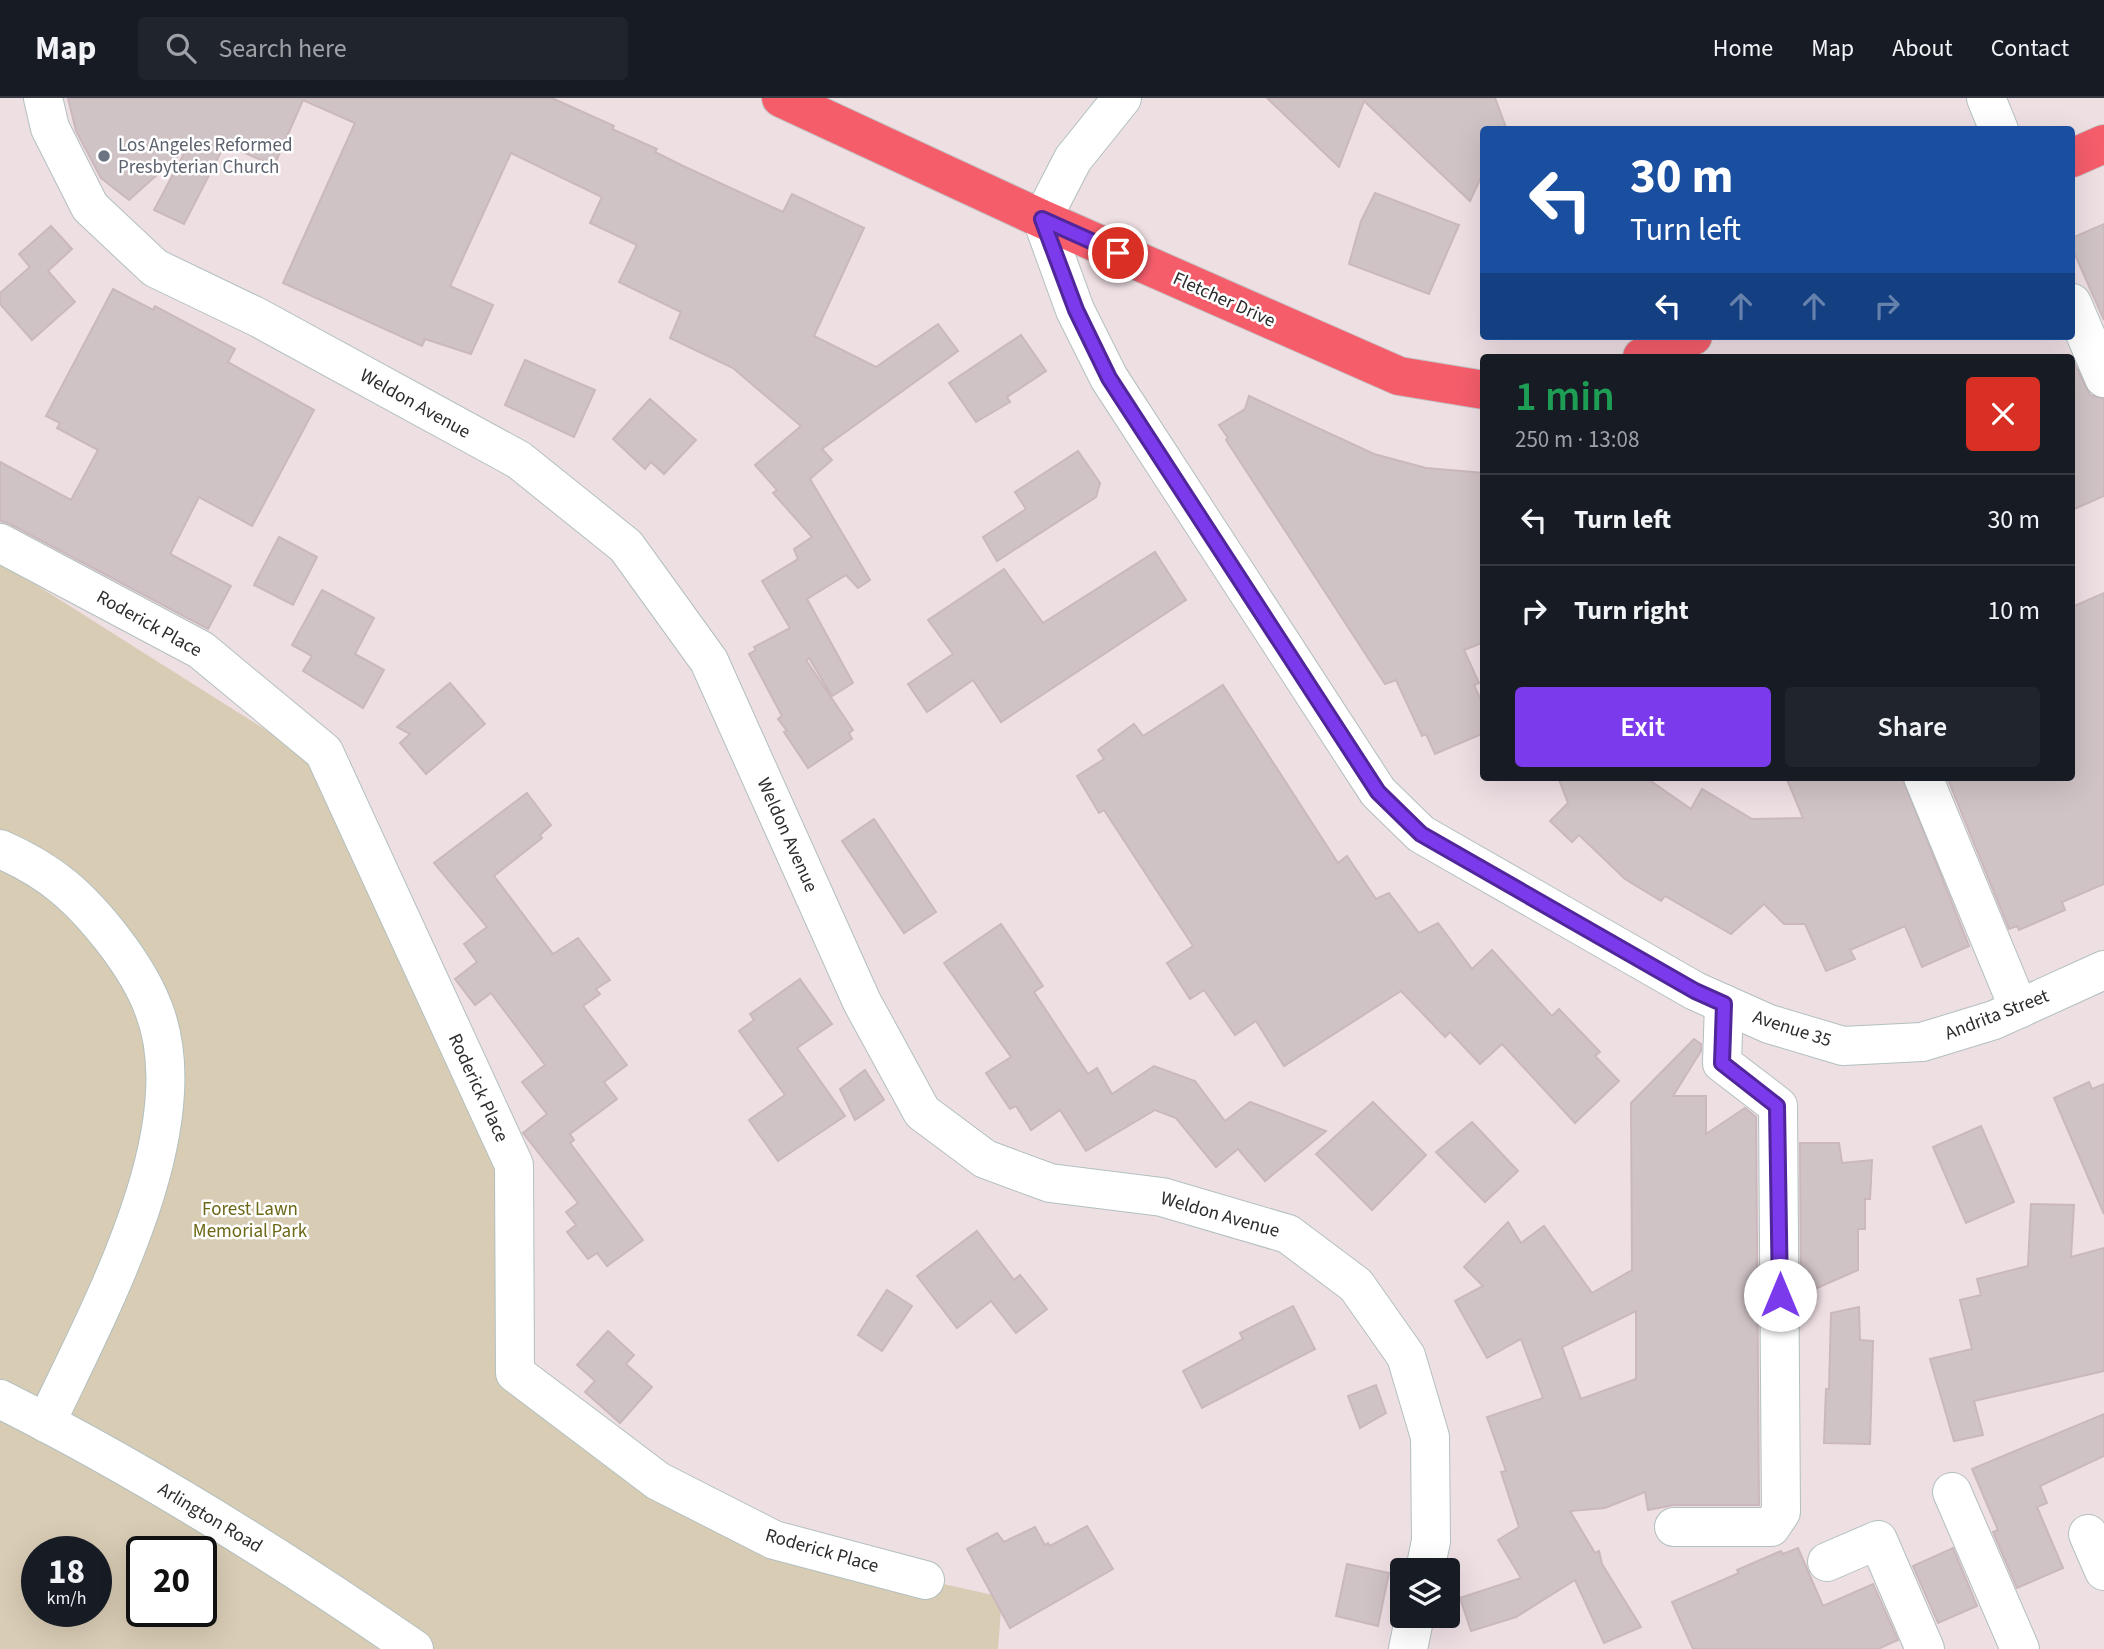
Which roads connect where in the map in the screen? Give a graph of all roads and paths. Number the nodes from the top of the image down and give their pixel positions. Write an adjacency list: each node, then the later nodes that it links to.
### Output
1 (43, 98): 27 (street, Weldon Avenue)
2 (781, 98): 8 (main road, Fletcher Drive)
3 (1122, 98): 8 (street)
4 (1986, 98): 5 (street)
5 (1997, 126)
6 (2104, 144): 7 (main road)
7 (2075, 157)
8 (1042, 219): 13 (main road, Fletcher Drive); 19 (street, Avenue 35)
9 (2075, 310): 12 (street)
10 (1683, 340): 11 (main road)
11 (1649, 354)
12 (2104, 378)
13 (1480, 389)
14 (0, 543): 30 (street, Roderick Place)
15 (1925, 781): 20 (street)
16 (1941, 781): 20 (street)
17 (0, 849): 23 (street)
18 (2104, 970): 20 (street, Andrita Street)
19 (1724, 1004): 21 (street, Avenue 35); 25 (street)
20 (2030, 1004): 21 (street, Andrita Street)
21 (1843, 1046)
22 (0, 1399): 23 (street, Arlington Road)
23 (47, 1423): 32 (street, Arlington Road)
24 (1952, 1492): 35 (street)
25 (1674, 1527)
26 (2088, 1534): 29 (street)
27 (1427, 1558)
28 (1827, 1562): 34 (street)
29 (2104, 1571)
30 (925, 1580)
31 (1412, 1628): 33 (street)
32 (414, 1649)
33 (1408, 1649)
34 (1925, 1649)
35 (2020, 1649)

